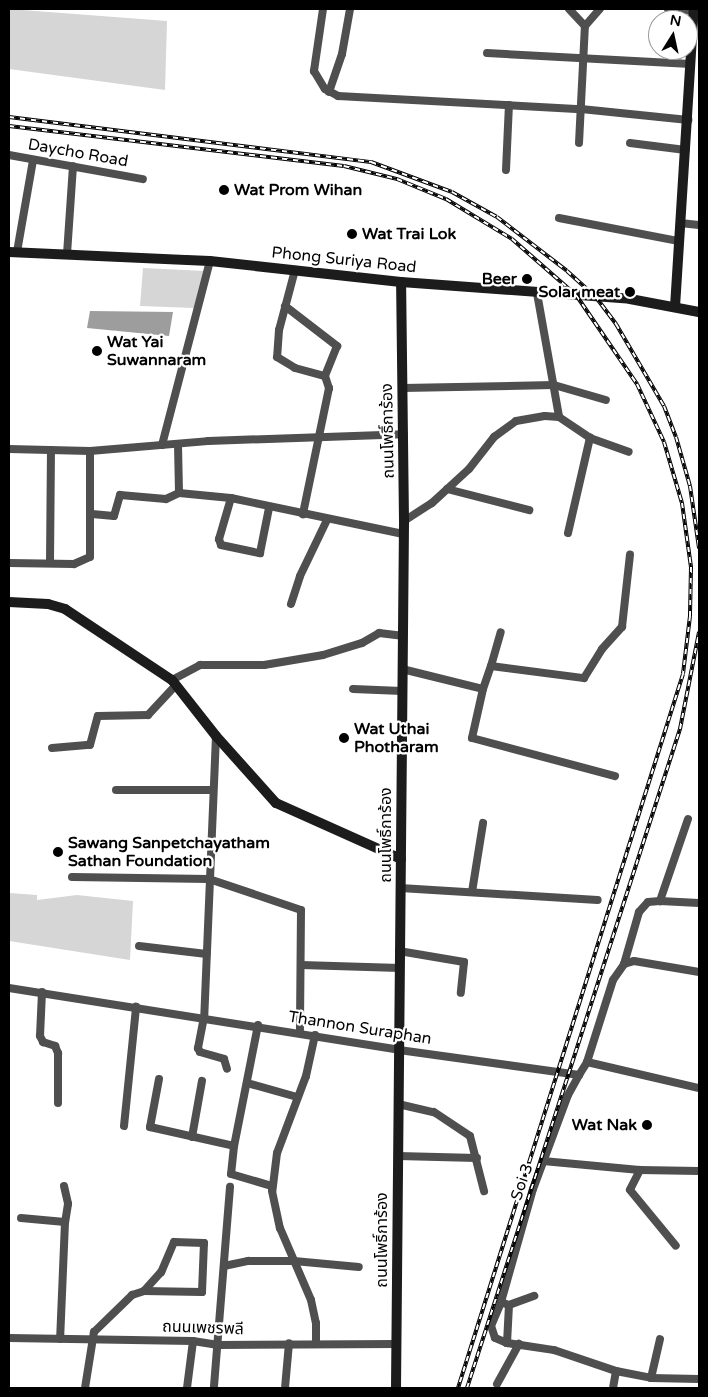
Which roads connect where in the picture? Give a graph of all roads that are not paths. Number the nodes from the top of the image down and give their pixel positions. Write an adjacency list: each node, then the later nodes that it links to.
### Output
1 (323, 9): 12 (street)
2 (350, 9): 12 (street)
3 (569, 9): 7 (street)
4 (600, 9): 7 (street)
5 (668, 9): 6 (street)
6 (694, 10)
7 (586, 26): 9 (street)
8 (487, 54): 9 (street)
9 (584, 59): 11 (street); 14 (street)
10 (691, 60): 11 (street)
11 (691, 64): 15 (street)
12 (329, 92): 13 (street)
13 (509, 105): 14 (street); 22 (street)
14 (581, 109): 15 (street); 16 (street)
15 (688, 120): 18 (street)
16 (579, 143)
17 (630, 143): 18 (street)
18 (686, 150): 25 (street)
19 (9, 155): 20 (street, Daycho Road)
20 (33, 160): 21 (street, Daycho Road); 28 (street)
21 (73, 166): 23 (street, Daycho Road); 29 (street)
22 (506, 170)
23 (143, 179)
24 (560, 218): 27 (street)
25 (680, 224): 26 (street); 27 (street)
26 (699, 225)
27 (679, 241): 35 (street)
28 (13, 252): 29 (street, Phong Suriya Road)
29 (67, 254): 30 (street, Phong Suriya Road)
30 (210, 261): 31 (street, Phong Suriya Road); 45 (street)
31 (295, 270): 32 (street, Phong Suriya Road); 34 (street)
32 (401, 282): 33 (street, Phong Suriya Road); 39 (street, ถนนโพธิ์การ้อง)
33 (538, 293): 35 (street, Phong Suriya Road); 38 (street)
34 (285, 306): 37 (street); 37 (street)
35 (675, 306): 36 (street, Phong Suriya Road)
36 (699, 312)
37 (326, 376): 43 (street)
38 (554, 385): 39 (street); 40 (street); 41 (street)
39 (403, 388): 42 (street, ถนนโพธิ์การ้อง)
40 (606, 400)
41 (558, 417): 44 (street); 51 (street)
42 (404, 434): 43 (street); 59 (street, ถนนโพธิ์การ้อง)
43 (321, 437): 46 (street); 57 (street)
44 (590, 438): 50 (street); 60 (street)
45 (162, 445): 46 (street); 49 (street)
46 (178, 445): 52 (street)
47 (9, 449): 48 (street)
48 (51, 450): 49 (street); 63 (street)
49 (90, 451): 56 (street)
50 (629, 452)
51 (447, 489): 55 (street); 59 (street)
52 (179, 494): 53 (street); 56 (street)
53 (231, 498): 54 (street); 54 (street)
54 (269, 508): 57 (street)
55 (529, 510)
56 (92, 514): 63 (street)
57 (303, 514): 58 (street)
58 (327, 520): 61 (street); 66 (street)
59 (404, 521): 61 (street, ถนนโพธิ์การ้อง)
60 (568, 533)
61 (403, 534): 68 (street, ถนนโพธิ์การ้อง)
62 (630, 554): 69 (street)
63 (50, 562): 64 (street)
64 (9, 563)
65 (9, 602): 71 (street)
66 (291, 604)
67 (501, 632): 69 (street)
68 (402, 636): 70 (street, ถนนโพธิ์การ้อง); 71 (street)
69 (491, 666): 73 (street)
70 (402, 669): 73 (street); 74 (street, ถนนโพธิ์การ้อง)
71 (174, 682): 75 (street); 76 (street)
72 (353, 689): 74 (street)
73 (483, 689): 77 (street)
74 (402, 691): 82 (street, ถนนโพธิ์การ้อง)
75 (216, 736): 79 (street); 82 (street)
76 (52, 748)
77 (615, 776)
78 (116, 790): 79 (street)
79 (213, 790): 84 (street)
80 (688, 819): 88 (street)
81 (483, 822): 86 (street)
82 (401, 859): 85 (street, ถนนโพธิ์การ้อง)
83 (72, 877): 84 (street)
84 (210, 879): 92 (street); 94 (street)
85 (400, 888): 86 (street); 91 (street, ถนนโพธิ์การ้อง)
86 (472, 892): 87 (street)
87 (598, 900)
88 (660, 901): 89 (street); 93 (street)
89 (699, 903)
90 (139, 946): 92 (street)
91 (399, 951): 95 (street, ถนนโพธิ์การ้อง); 99 (street)
92 (207, 954): 101 (street)
93 (624, 964): 96 (street); 106 (street)
94 (301, 965): 95 (street); 103 (street)
95 (400, 968): 105 (street, ถนนโพธิ์การ้อง)
96 (699, 972)
97 (9, 988): 98 (street, Thannon Suraphan)
98 (42, 992): 100 (street, Thannon Suraphan); 114 (street)
99 (462, 993)
100 (136, 1007): 101 (street, Thannon Suraphan); 116 (street)
101 (204, 1017): 102 (street, Thannon Suraphan); 107 (street)
102 (258, 1025): 103 (street, Thannon Suraphan); 111 (street)
103 (300, 1033): 104 (street, Thannon Suraphan)
104 (315, 1035): 105 (street, Thannon Suraphan); 113 (street)
105 (399, 1050): 108 (street, Thannon Suraphan); 115 (street, ถนนโพธิ์การ้อง)
106 (587, 1062): 108 (street); 112 (street)
107 (227, 1069)
108 (579, 1075): 121 (street, Soi 3)
109 (159, 1079): 117 (street)
110 (202, 1081): 117 (street)
111 (246, 1083): 113 (street); 118 (street)
112 (699, 1088)
113 (297, 1097): 125 (street)
114 (58, 1103)
115 (398, 1104): 119 (street, ถนนโพธิ์การ้อง); 120 (street)
116 (124, 1126)
117 (192, 1137): 118 (street)
118 (234, 1146): 125 (street)
119 (398, 1156): 120 (street); 146 (street, ถนนโพธิ์การ้อง)
120 (477, 1158): 127 (street)
121 (543, 1161): 122 (street); 136 (street, Soi 3)
122 (640, 1170): 123 (street); 130 (street)
123 (699, 1171)
124 (64, 1186): 129 (street)
125 (272, 1186): 131 (street)
126 (230, 1187): 132 (street)
127 (484, 1191)
128 (21, 1218): 129 (street)
129 (65, 1222): 138 (street)
130 (676, 1246)
131 (294, 1261): 132 (street); 133 (street); 145 (street)
132 (224, 1266): 144 (street)
133 (359, 1267)
134 (144, 1291): 134 (street); 140 (street)
135 (534, 1296): 136 (street)
136 (505, 1303): 142 (street, Soi 3); 142 (street, Soi 3)
137 (9, 1338): 138 (street, ถนนเพชรพลี)
138 (60, 1339): 140 (street, ถนนเพชรพลี)
139 (660, 1339): 149 (street)
140 (91, 1340): 141 (street, ถนนเพชรพลี); 153 (street)
141 (193, 1341): 144 (street, ถนนเพชรพลี); 154 (street)
142 (507, 1342): 147 (street)
143 (289, 1343): 144 (street, ถนนเพชรพลี); 145 (street, ถนนเพชรพลี); 155 (street)
144 (217, 1344): 152 (street)
145 (316, 1344): 146 (street, ถนนเพชรพลี)
146 (397, 1344): 156 (street, ถนนโพธิ์การ้อง)
147 (518, 1344): 148 (street); 151 (street)
148 (616, 1371): 149 (street); 157 (street)
149 (651, 1378): 150 (street)
150 (699, 1379)
151 (497, 1384)
152 (214, 1386)
153 (85, 1388)
154 (187, 1388)
155 (285, 1388)
156 (396, 1388)
157 (613, 1388)

